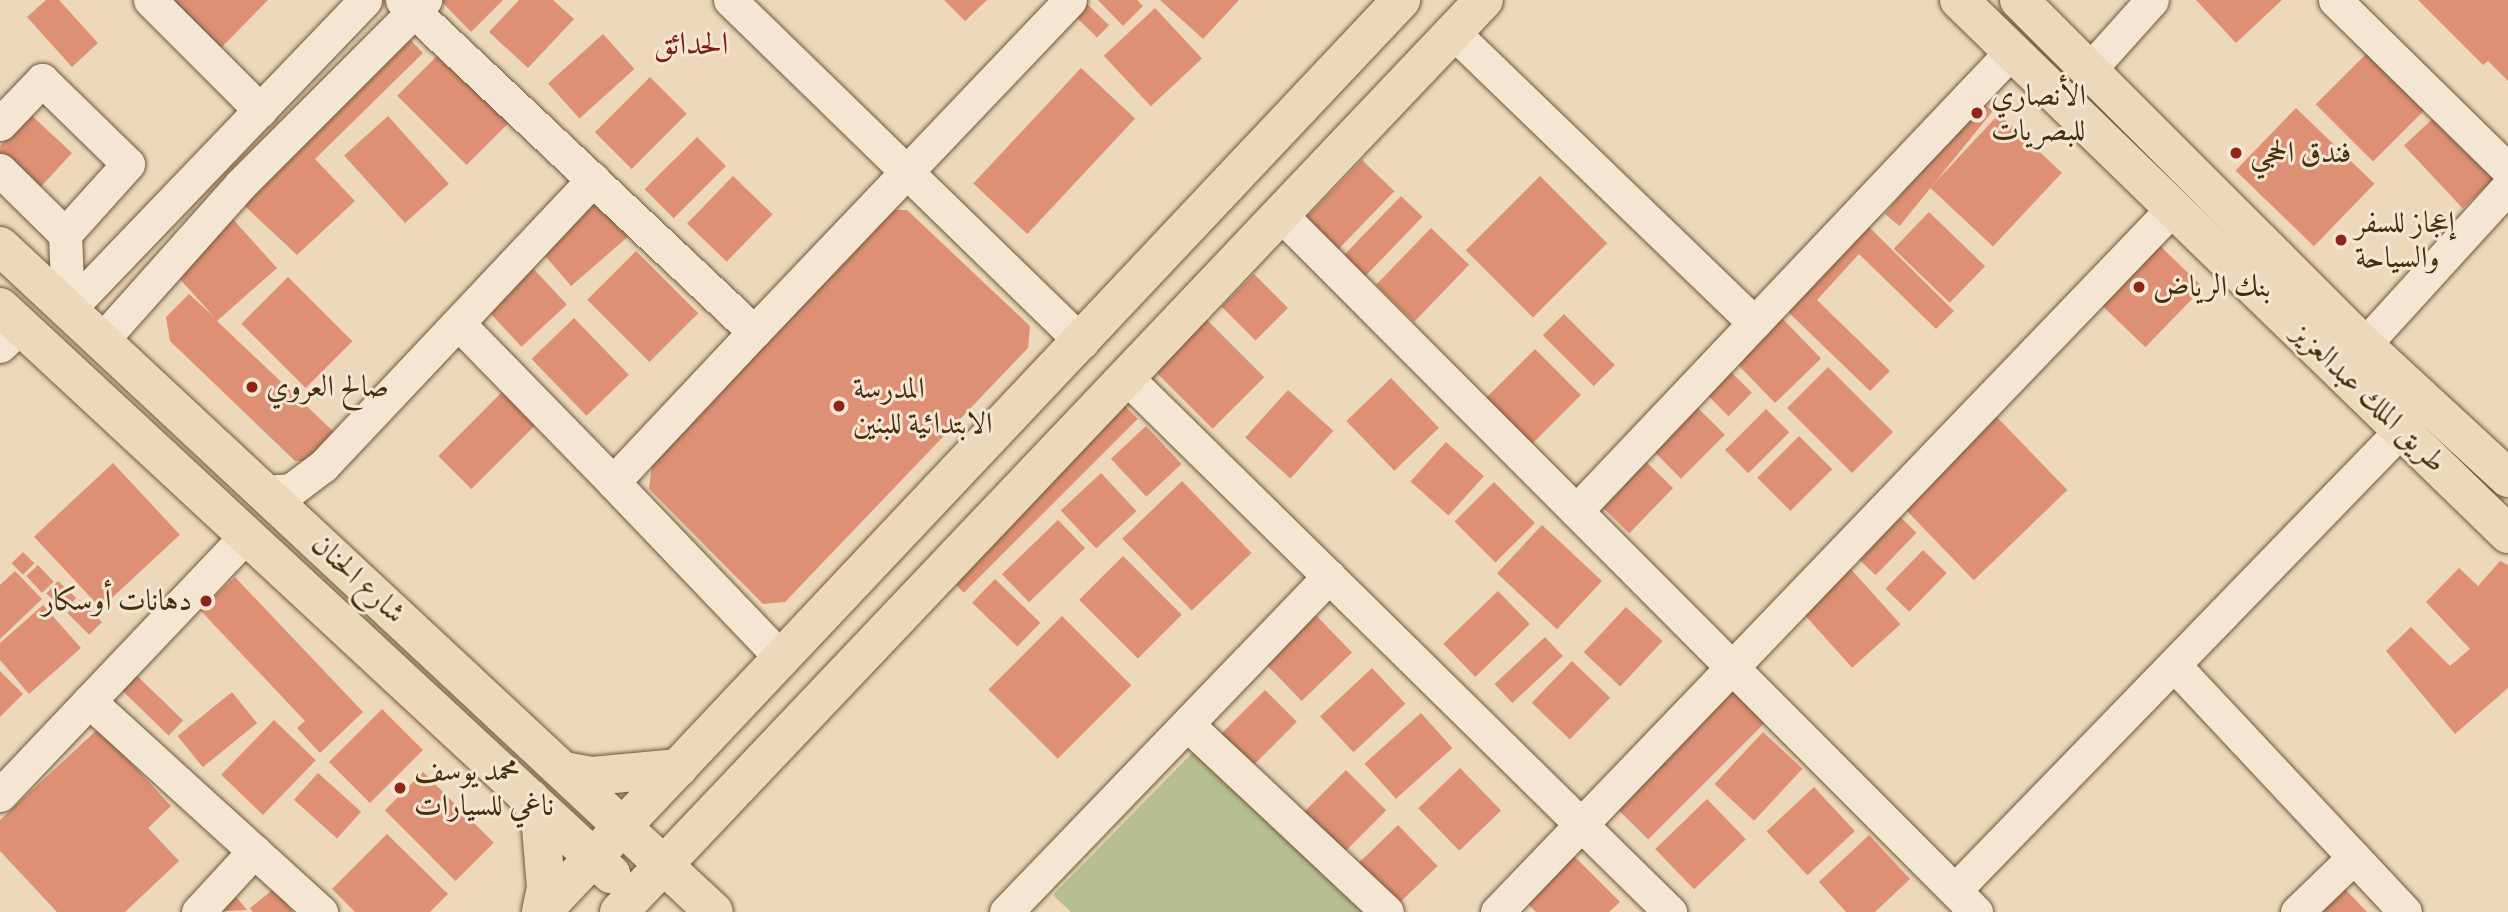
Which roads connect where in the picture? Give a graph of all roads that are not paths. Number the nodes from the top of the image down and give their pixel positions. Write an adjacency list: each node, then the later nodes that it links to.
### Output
1 (150, 0): 15 (street)
2 (365, 0): 15 (street)
3 (730, 0): 20 (street)
4 (1070, 0): 20 (street)
5 (1401, 0): 34 (main road)
6 (1484, 0): 12 (main road)
7 (1959, 0): 13 (main road, طريق الملك عبدالعزيز)
8 (2019, 0): 14 (main road, طريق الملك عبدالعزيز)
9 (2152, 0): 14 (street)
10 (2335, 0): 19 (street)
11 (414, 4): 21 (street); 22 (street)
12 (1455, 34): 25 (main road); 30 (street)
13 (2012, 51): 24 (main road, طريق الملك عبدالعزيز); 30 (street)
14 (2091, 68): 35 (main road, طريق الملك عبدالعزيز)
15 (260, 110): 17 (street)
16 (0, 124): 26 (street)
17 (227, 145): 22 (street); 28 (street)
18 (0, 170): 26 (street)
19 (2508, 170)
20 (904, 172): 32 (street); 34 (street)
21 (593, 179): 29 (street); 32 (street)
22 (240, 185): 33 (street)
23 (2508, 187): 35 (street)
24 (2172, 209): 37 (main road, طريق الملك عبدالعزيز); 47 (street)
25 (1282, 216): 36 (main road); 41 (street)
26 (65, 234): 28 (street)
27 (0, 246): 28 (main road, شارع الحنان)
28 (68, 310): 33 (main road, شارع الحنان)
29 (458, 323): 39 (street); 40 (street)
30 (1754, 323): 41 (street)
31 (7, 326): 43 (main road, شارع الحنان)
32 (754, 332): 39 (street)
33 (102, 341): 40 (main road, شارع الحنان)
34 (1082, 342): 45 (main road)
35 (2364, 345): 38 (main road, طريق الملك عبدالعزيز)
36 (1127, 378): 44 (street); 54 (main road)
37 (2402, 429): 42 (main road, طريق الملك عبدالعزيز); 46 (street)
38 (2508, 478)
39 (613, 482): 45 (street)
40 (264, 492): 51 (main road, شارع الحنان)
41 (1576, 510): 47 (street)
42 (2508, 534)
43 (247, 535): 48 (street); 53 (main road, شارع الحنان)
44 (1329, 576): 49 (street); 56 (street)
45 (782, 659): 50 (main road)
46 (2174, 665): 58 (street); 61 (street)
47 (1735, 670): 56 (street); 61 (street)
48 (89, 701): 52 (street); 57 (street)
49 (1187, 724): 62 (street); 68 (street)
50 (679, 768): 51 (main road); 55 (main road)
51 (564, 771): 55 (main road, شارع الحنان)
52 (0, 795)
53 (530, 798): 59 (main road, شارع الحنان); 67 (main road)
54 (705, 820): 60 (main road); 64 (main road)
55 (624, 826): 59 (main road); 60 (main road, شارع الحنان)
56 (1583, 826): 69 (street); 70 (street)
57 (254, 851): 65 (street); 66 (street)
58 (2354, 857): 71 (street); 72 (street)
59 (594, 858): 63 (main road, شارع الحنان); 67 (main road)
60 (663, 864): 63 (main road); 64 (main road, شارع الحنان)
61 (1966, 901)
62 (1025, 905)
63 (635, 906)
64 (711, 909)
65 (198, 912)
66 (321, 912)
67 (542, 912)
68 (1387, 912)
69 (1497, 912)
70 (1670, 912)
71 (2297, 912)
72 (2405, 912)

